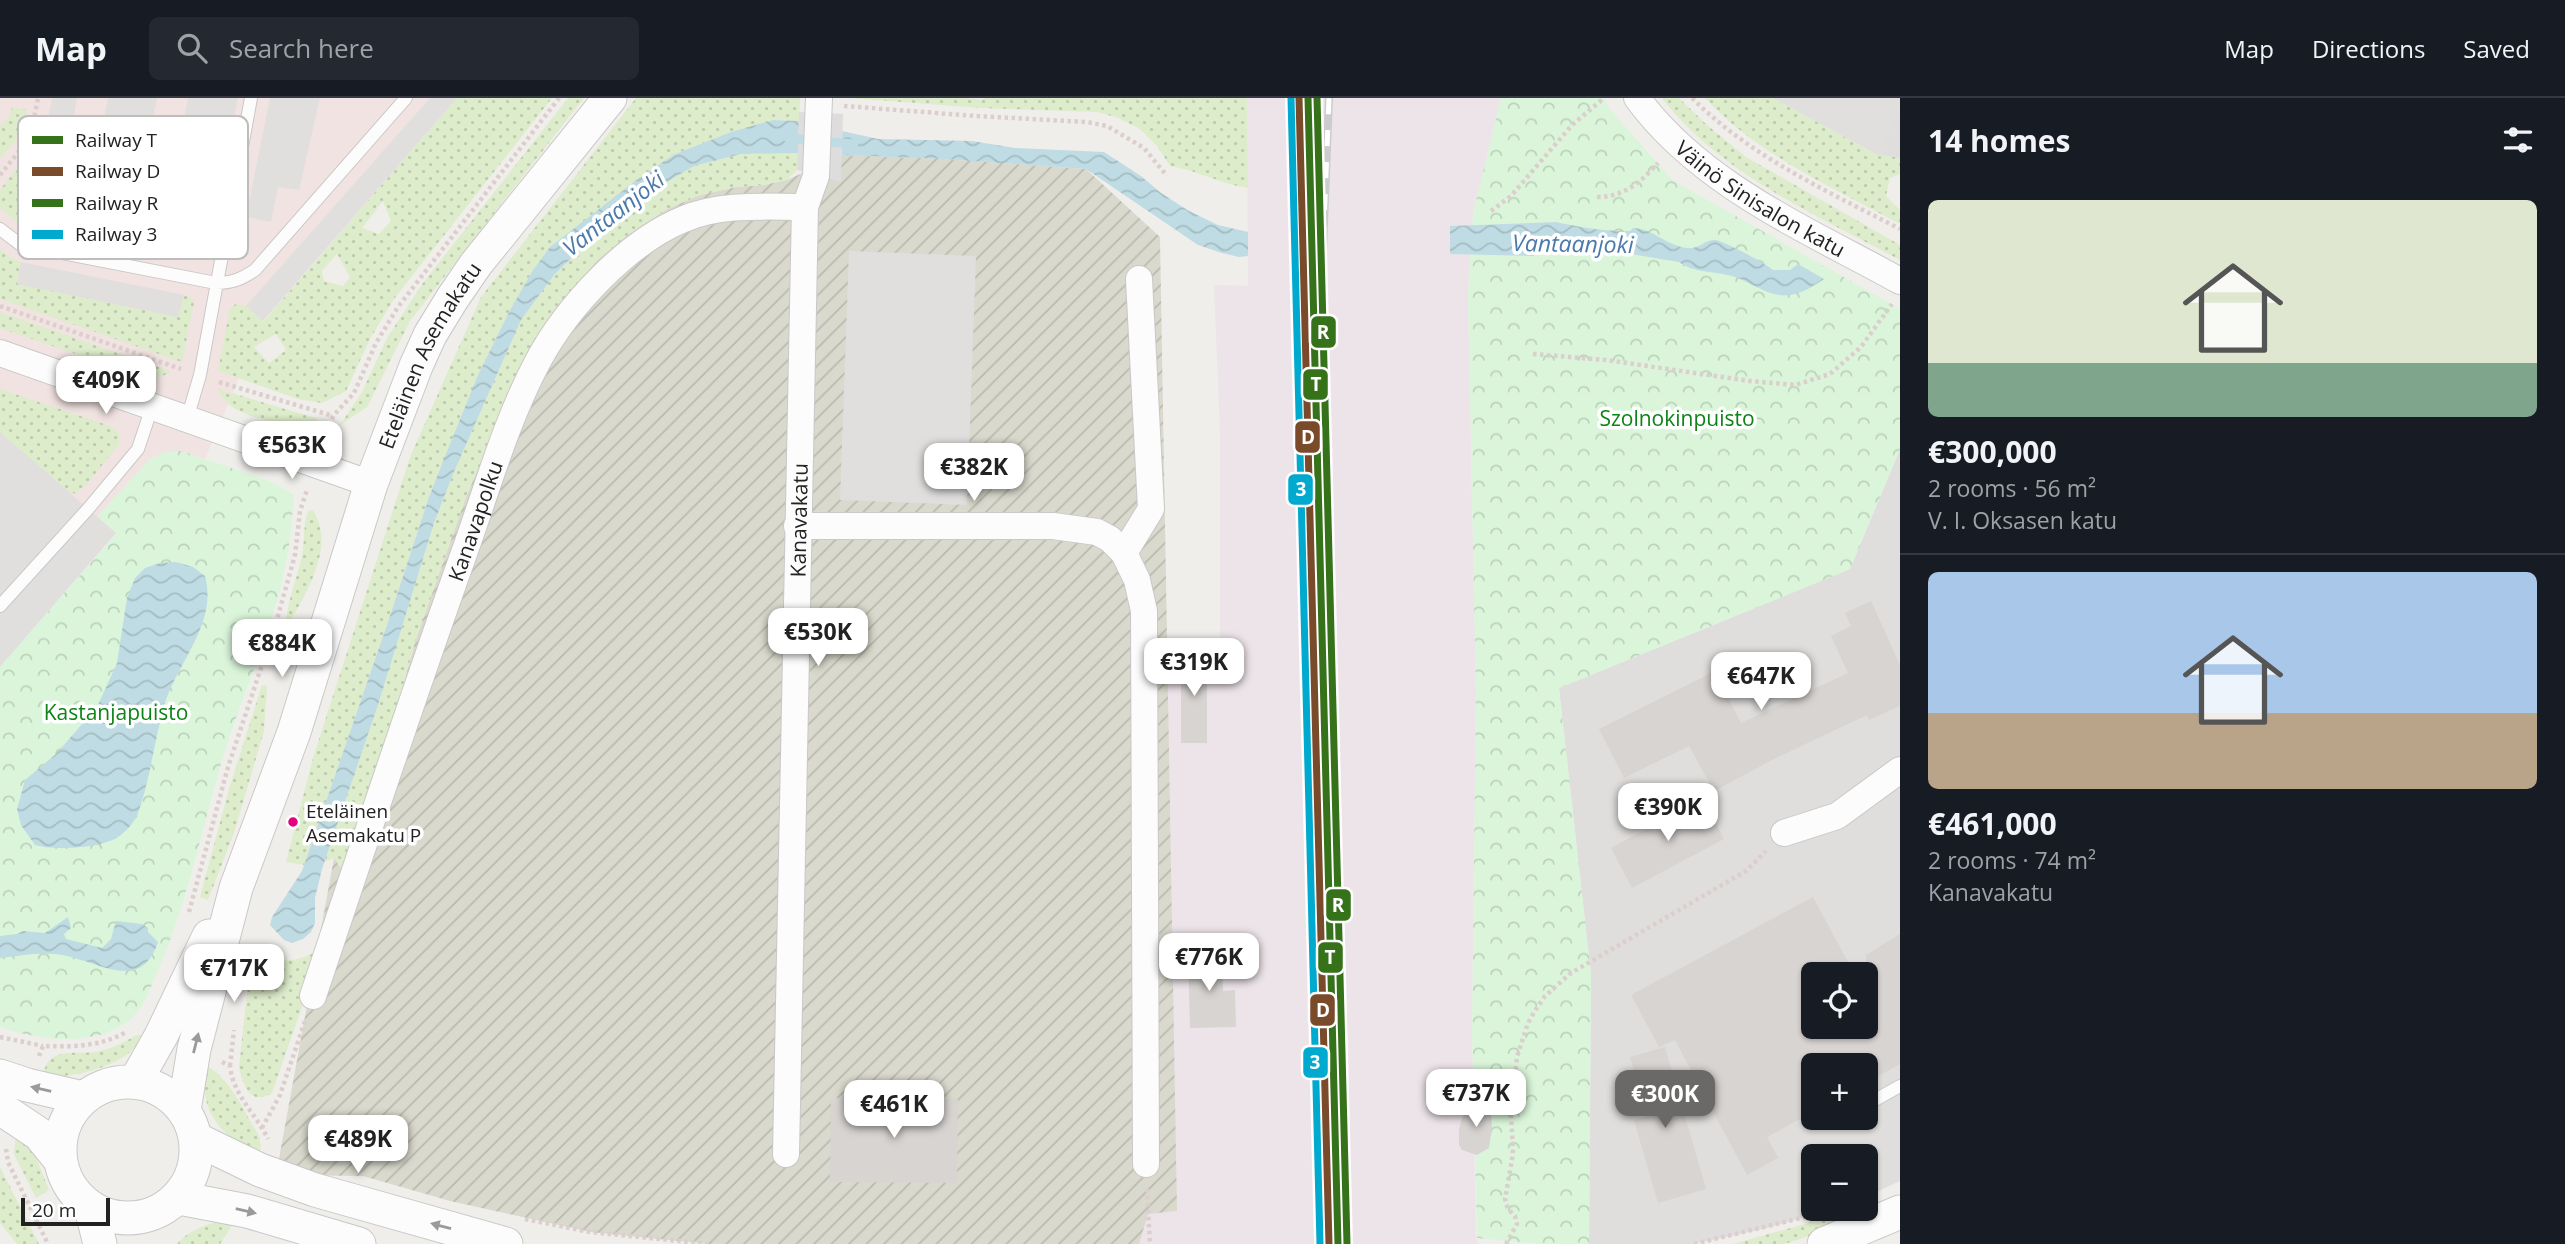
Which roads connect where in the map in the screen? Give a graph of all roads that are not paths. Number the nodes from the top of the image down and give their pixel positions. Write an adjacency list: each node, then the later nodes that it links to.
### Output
1 (251, 98): 6 (lane)
2 (406, 98): 13 (lane)
3 (610, 98): 18 (street, Eteläinen Asemakatu)
4 (1637, 98): 14 (street, Väinö Sinisalon katu)
5 (819, 105): 7 (street, Kanavakatu)
6 (248, 116)
7 (805, 207): 19 (street, Kanavakatu); 25 (street, Kanavapolku)
8 (0, 229): 9 (lane)
9 (18, 243)
10 (92, 259): 13 (lane)
11 (221, 259): 13 (lane)
12 (1139, 279): 20 (street)
13 (216, 283): 17 (lane)
14 (1897, 291)
15 (0, 353): 16 (street)
16 (152, 407): 17 (street); 21 (lane)
17 (187, 419): 18 (street)
18 (371, 484): 24 (street, Eteläinen Asemakatu)
19 (797, 526): 20 (street); 33 (street, Kanavakatu)
20 (1124, 553): 35 (street)
21 (0, 606)
22 (1900, 769): 23 (street)
23 (1784, 833)
24 (236, 888): 27 (street, Eteläinen Asemakatu); 32 (street, Eteläinen Asemakatu, one-way to 24)
25 (313, 996)
26 (14, 1081): 29 (street, one-way to 26)
27 (135, 1082): 29 (street); 32 (street)
28 (1900, 1086): 30 (lane)
29 (83, 1098): 34 (street)
30 (1878, 1098)
31 (7, 1112): 34 (street)
32 (190, 1125): 38 (street); 42 (street, one-way to 32)
33 (786, 1154)
34 (60, 1160): 36 (street)
35 (1146, 1164)
36 (91, 1209): 38 (street); 40 (street)
37 (1900, 1212): 39 (street)
38 (160, 1219): 41 (street, one-way to 41)
39 (1820, 1229)
40 (100, 1244)
41 (359, 1244)
42 (506, 1244)

